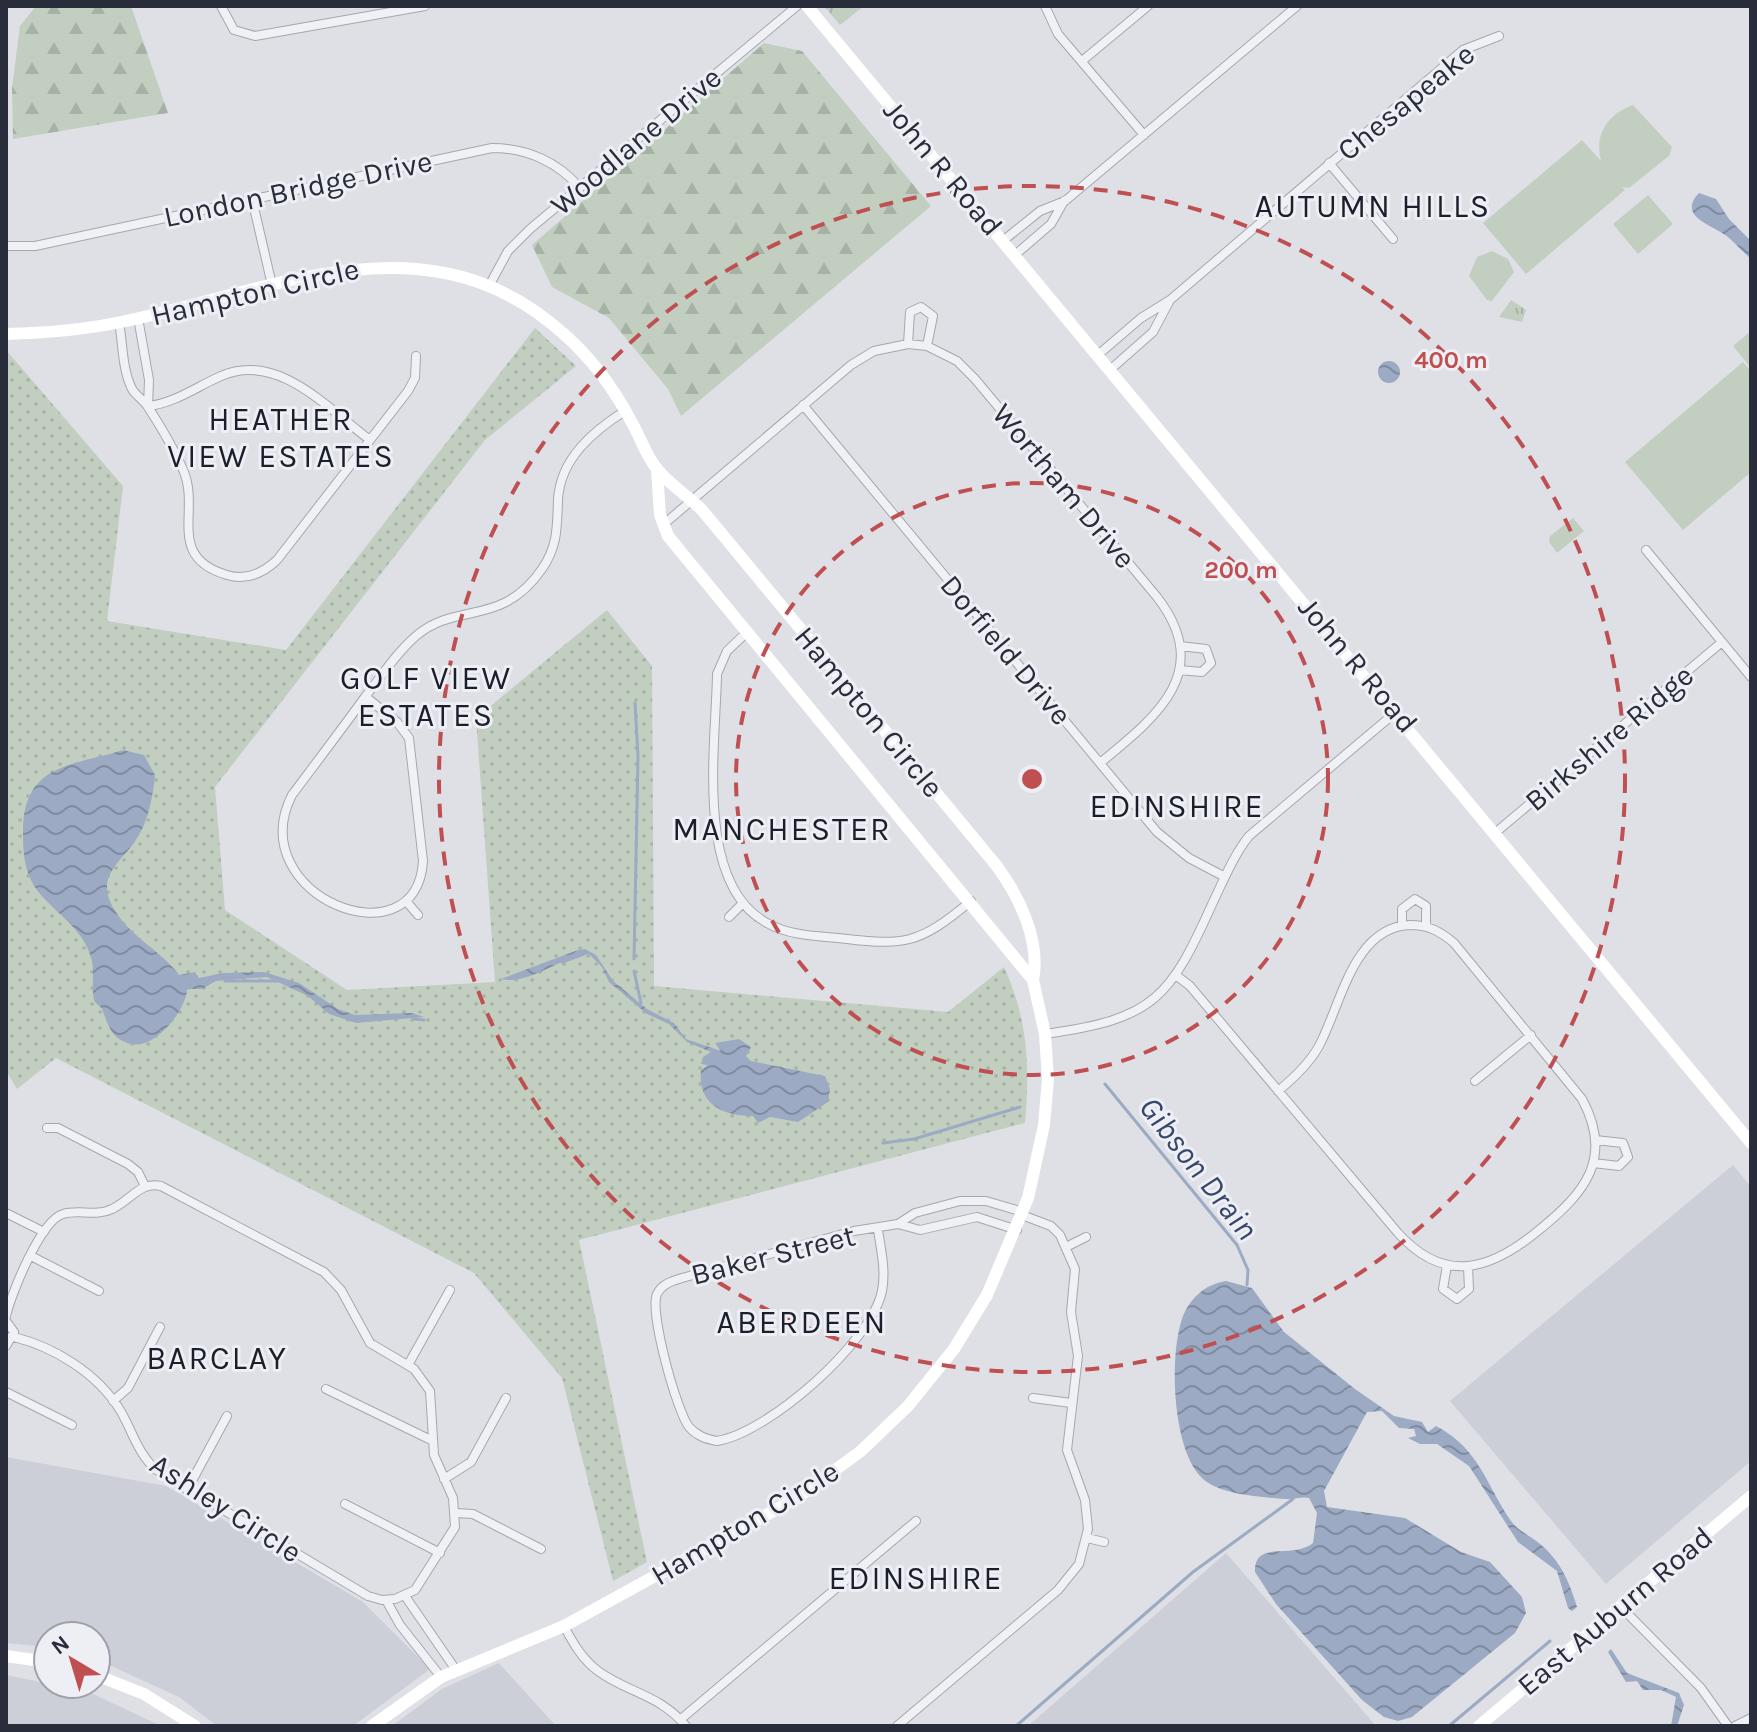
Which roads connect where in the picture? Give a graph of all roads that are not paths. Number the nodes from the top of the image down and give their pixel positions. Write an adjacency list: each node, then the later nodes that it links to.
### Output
1 (221, 6): 9 (street)
2 (361, 6): 9 (street)
3 (425, 6): 9 (street)
4 (797, 6): 14 (street, Woodlane Drive)
5 (807, 6): 18 (street, John R Road)
6 (1045, 6): 11 (street)
7 (1148, 6): 11 (street)
8 (1297, 6): 12 (street)
9 (362, 17)
10 (1499, 36): 13 (street, Chesapeake)
11 (1082, 61): 12 (street)
12 (1144, 135): 16 (street)
13 (1329, 163): 17 (street); 23 (street, Chesapeake)
14 (580, 188): 15 (street, London Bridge Drive); 22 (street, Woodlane Drive)
15 (252, 199): 19 (street, London Bridge Drive); 21 (street)
16 (1065, 201): 18 (street); 20 (street)
17 (1393, 239)
18 (1004, 240): 20 (street, John R Road)
19 (6, 246)
20 (1015, 255): 29 (street, John R Road)
21 (272, 285): 22 (street, Hampton Circle); 24 (street, Hampton Circle)
22 (489, 286): 34 (street, Hampton Circle)
23 (1170, 300): 29 (street, Chesapeake); 31 (street, Chesapeake)
24 (138, 318): 25 (street, Hampton Circle); 33 (street)
25 (119, 322): 26 (street, Hampton Circle); 33 (street)
26 (6, 334)
27 (908, 344): 28 (street, Wortham Drive); 28 (street); 32 (street, Wortham Drive)
28 (927, 346): 42 (street, Wortham Drive)
29 (1099, 354): 31 (street, John R Road)
30 (416, 356): 35 (street)
31 (1111, 369): 46 (street, John R Road)
32 (803, 405): 37 (street, Wortham Drive); 47 (street, Dorfield Drive)
33 (148, 406): 35 (street); 35 (street)
34 (625, 411): 36 (street, Hampton Circle); 45 (street)
35 (370, 440)
36 (657, 469): 37 (street, Hampton Circle); 38 (street, Hampton Circle)
37 (691, 499): 38 (street, Wortham Drive); 58 (street, Hampton Circle)
38 (664, 524): 40 (street, Hampton Circle)
39 (1646, 550): 41 (street)
40 (747, 632): 51 (street, Hampton Circle); 52 (street)
41 (1722, 642): 44 (street); 48 (street, Birkshire Ridge)
42 (1180, 646): 43 (street, Wortham Drive); 43 (street)
43 (1179, 670): 47 (street, Wortham Drive)
44 (1751, 677)
45 (366, 697): 50 (street); 50 (street)
46 (1396, 712): 48 (street, John R Road); 49 (street)
47 (1100, 763): 49 (street, Dorfield Drive)
48 (1495, 833): 65 (street, John R Road)
49 (1225, 877): 57 (street)
50 (406, 901): 53 (street)
51 (971, 901): 52 (street); 58 (street, Hampton Circle)
52 (742, 904): 54 (street)
53 (418, 915)
54 (729, 917)
55 (1402, 926): 56 (street); 56 (street); 62 (street)
56 (1426, 926): 60 (street)
57 (1177, 976): 59 (street); 62 (street)
58 (1033, 980): 59 (street, Hampton Circle)
59 (1045, 1034): 70 (street, Hampton Circle)
60 (1531, 1035): 61 (street); 64 (street)
61 (1475, 1081)
62 (1278, 1091): 79 (street)
63 (47, 1128): 67 (street)
64 (1595, 1140): 66 (street); 66 (street)
65 (1751, 1143)
66 (1593, 1163): 80 (street)
67 (145, 1186): 75 (street); 87 (street)
68 (960, 1201): 70 (street, Baker Street); 71 (street); 72 (street, Baker Street)
69 (6, 1213): 75 (street)
70 (1023, 1214): 74 (street, Hampton Circle); 77 (street, Baker Street)
71 (962, 1218): 72 (street, Baker Street); 74 (street, Baker Street)
72 (898, 1224): 73 (street, Baker Street)
73 (878, 1230): 73 (street, Baker Street)
74 (1017, 1230): 110 (street, Hampton Circle)
75 (44, 1232): 78 (street)
76 (1086, 1237): 77 (street)
77 (1068, 1246): 93 (street)
78 (31, 1256): 82 (street); 83 (street)
79 (1447, 1265): 80 (street); 80 (street)
80 (1468, 1267)
81 (450, 1290): 87 (street)
82 (99, 1291)
83 (6, 1318): 85 (street)
84 (160, 1327): 92 (street)
85 (14, 1337): 86 (street); 92 (street, Ashley Circle)
86 (6, 1346)
87 (408, 1365): 96 (street)
88 (326, 1389): 96 (street)
89 (6, 1392): 95 (street)
90 (506, 1398): 97 (street)
91 (1033, 1398): 93 (street)
92 (113, 1401): 98 (street, Ashley Circle)
93 (1071, 1403): 103 (street)
94 (227, 1416): 98 (street)
95 (72, 1425)
96 (433, 1441): 97 (street)
97 (444, 1479): 101 (street)
98 (187, 1490): 108 (street, Ashley Circle)
99 (1751, 1496): 109 (street, East Auburn Road)
100 (345, 1504): 106 (street)
101 (456, 1513): 105 (street); 106 (street)
102 (916, 1521): 119 (street)
103 (1087, 1538): 104 (street); 122 (street)
104 (1104, 1542)
105 (541, 1549)
106 (440, 1553): 107 (street)
107 (405, 1596): 108 (street); 111 (street)
108 (386, 1600): 112 (street)
109 (1620, 1606): 123 (street, East Auburn Road); 124 (street)
110 (564, 1626): 115 (street, Hampton Circle); 119 (street)
111 (433, 1637): 112 (street); 115 (street)
112 (420, 1648): 116 (street)
113 (6, 1656): 114 (street)
114 (32, 1660)
115 (456, 1670): 116 (street, Hampton Circle)
116 (441, 1677): 121 (street, Hampton Circle)
117 (112, 1681): 120 (street)
118 (1751, 1718): 125 (street)
119 (684, 1723)
120 (195, 1726)
121 (372, 1726)
122 (897, 1726)
123 (1479, 1726)
124 (1728, 1726)
125 (1735, 1726)

